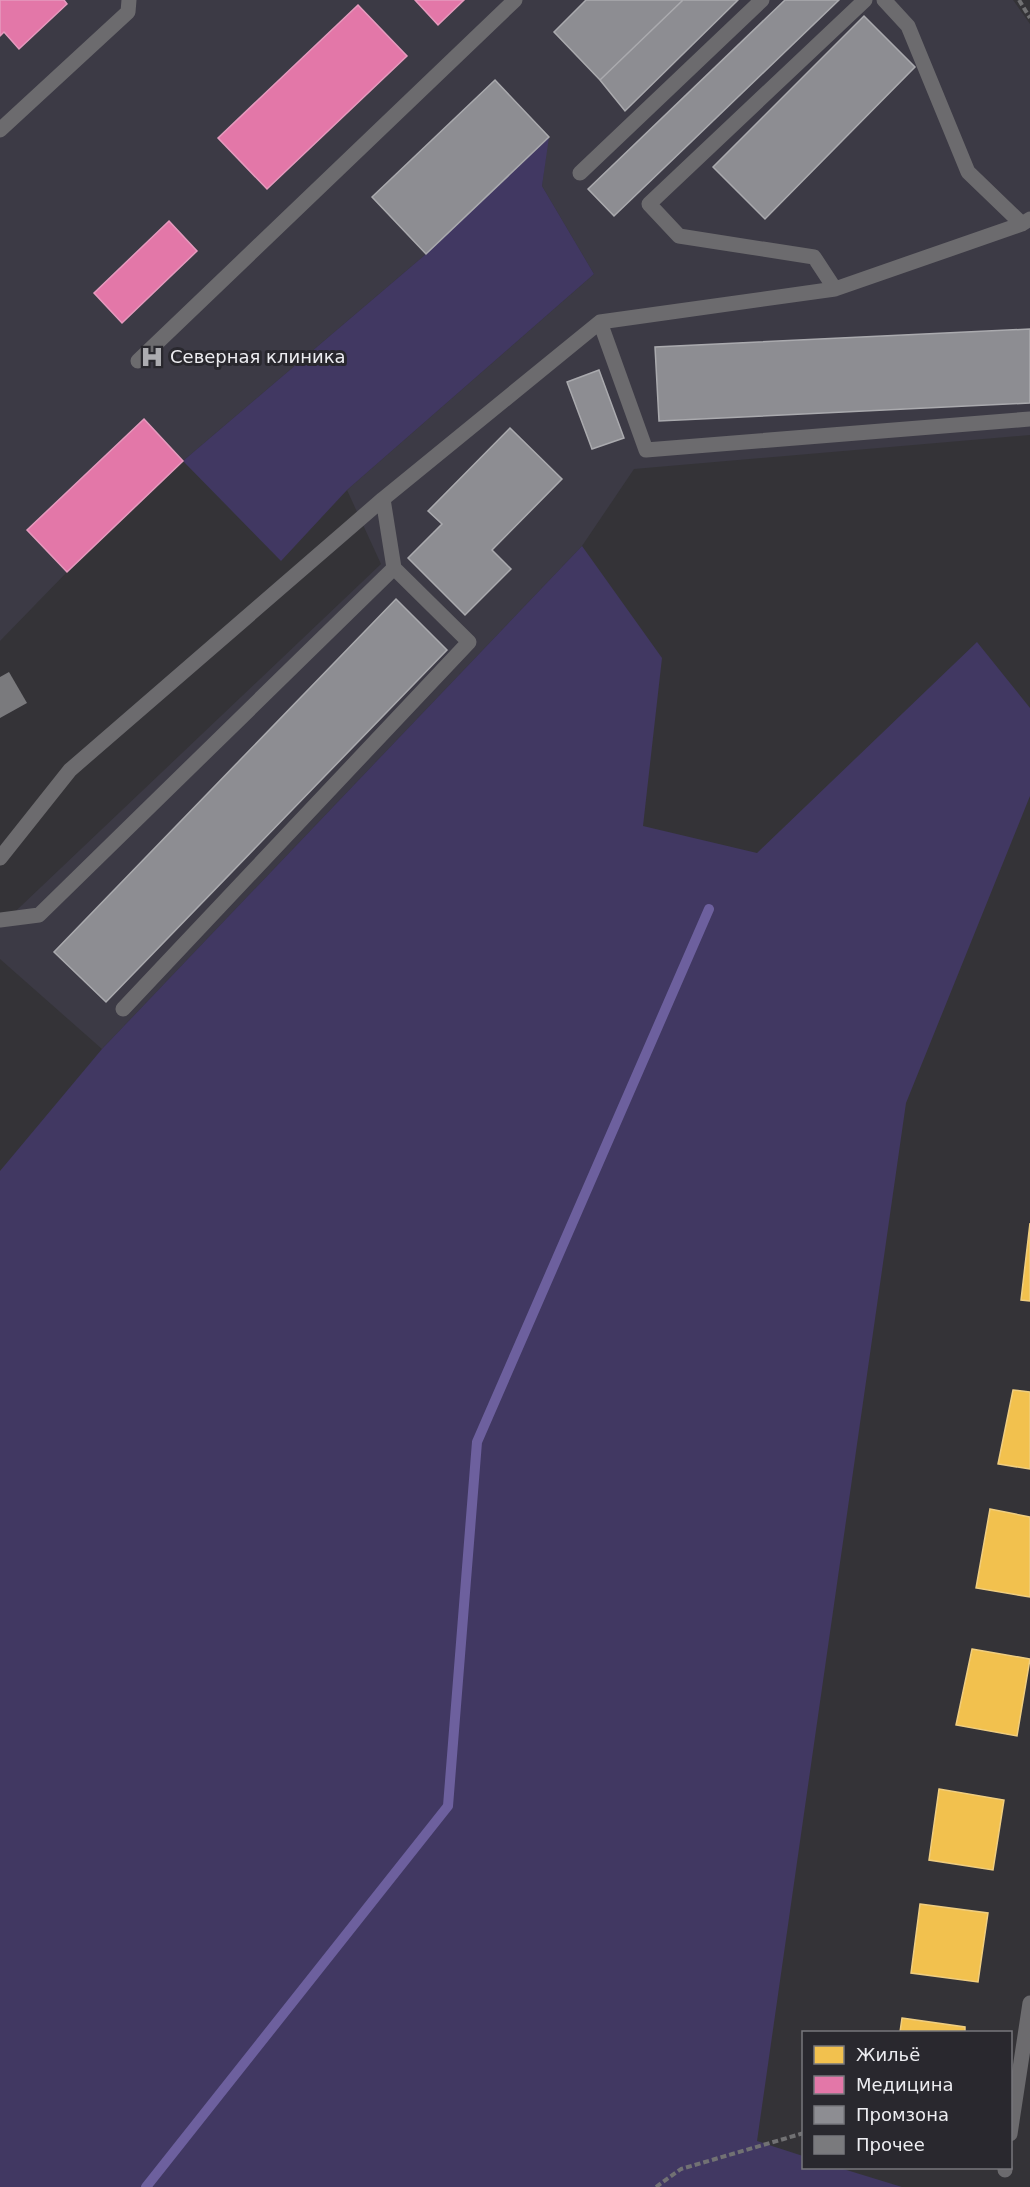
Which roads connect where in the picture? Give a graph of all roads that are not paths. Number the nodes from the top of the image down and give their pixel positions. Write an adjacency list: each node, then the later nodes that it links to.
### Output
1 (129, 0): 6 (lane)
2 (515, 0): 11 (lane)
3 (762, 0): 7 (lane)
4 (865, 0): 9 (lane)
5 (884, 0): 8 (lane)
6 (0, 130)
7 (580, 173)
8 (1026, 222): 9 (lane)
9 (835, 289): 10 (lane)
10 (600, 322): 12 (lane); 13 (lane)
11 (138, 361)
12 (1030, 419)
13 (383, 499): 14 (lane); 15 (lane)
14 (394, 568): 16 (lane); 17 (lane)
15 (0, 858)
16 (0, 920)
17 (123, 1009)
18 (1030, 2003): 19 (lane)
19 (1012, 2127)

